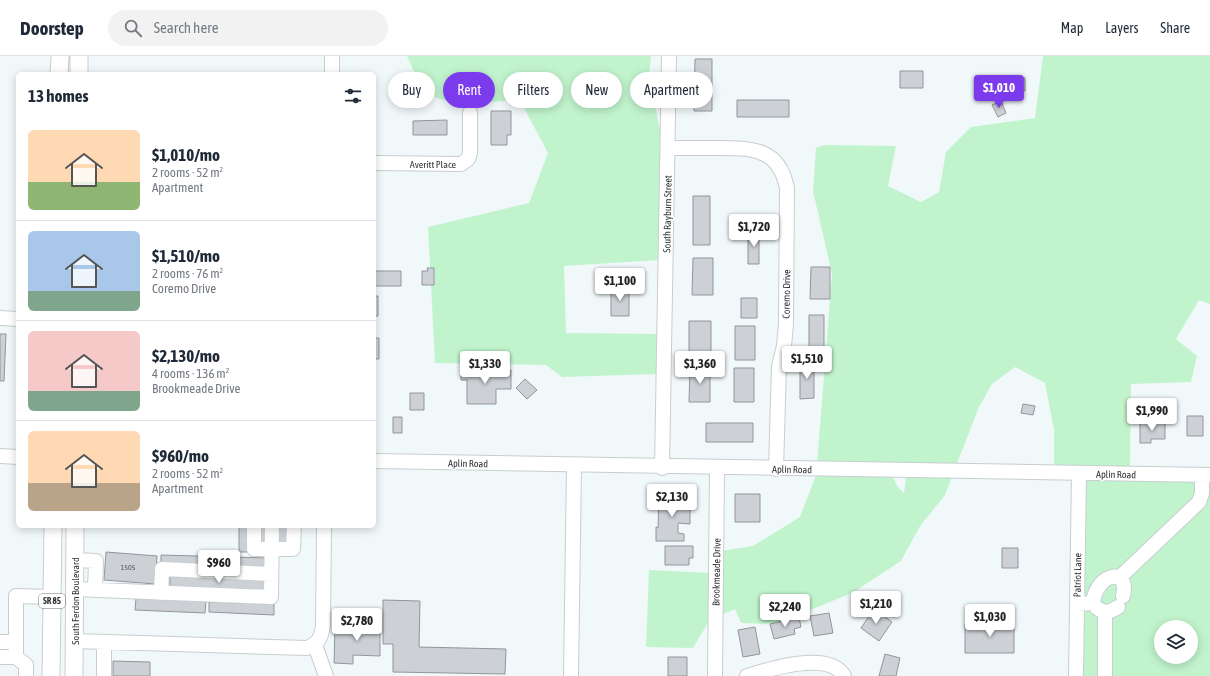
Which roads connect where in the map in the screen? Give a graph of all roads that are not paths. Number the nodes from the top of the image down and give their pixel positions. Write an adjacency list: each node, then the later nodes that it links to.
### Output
1 (60, 56): 5 (main road)
2 (79, 56): 6 (main road)
3 (332, 56): 7 (street)
4 (669, 56): 9 (street, South Rayburn Street)
5 (60, 72)
6 (79, 72)
7 (332, 72)
8 (470, 113): 10 (street, Averitt Place)
9 (668, 148): 17 (street, South Rayburn Street); 19 (street, Coremo Drive)
10 (376, 163)
11 (0, 318): 12 (street)
12 (16, 319)
13 (0, 456): 14 (street)
14 (16, 457)
15 (376, 461): 16 (street, Aplin Road)
16 (574, 466): 17 (street, Aplin Road); 51 (street)
17 (662, 468): 18 (street, Aplin Road)
18 (717, 468): 19 (street, Aplin Road); 52 (street, Brookmeade Drive)
19 (776, 469): 20 (street, Aplin Road)
20 (1079, 473): 21 (street, Aplin Road); 37 (street, Patriot Lane)
21 (1206, 475): 31 (street)
22 (53, 528): 35 (main road, SR 85)
23 (75, 528): 29 (main road, South Ferdon Boulevard / SR 85)
24 (254, 528): 28 (street)
25 (272, 528): 28 (street)
26 (294, 528): 28 (street)
27 (324, 528): 43 (street)
28 (271, 549): 30 (street)
29 (75, 560): 32 (main road, South Ferdon Boulevard / SR 85); 33 (street)
30 (271, 574): 34 (street); 34 (street)
31 (1119, 578): 36 (street); 38 (street)
32 (75, 589): 33 (street); 39 (main road, South Ferdon Boulevard / SR 85)
33 (95, 590): 34 (street)
34 (162, 593)
35 (52, 597): 41 (street); 47 (main road, SR 85)
36 (1093, 603): 37 (street); 38 (street)
37 (1077, 604): 55 (street, Patriot Lane)
38 (1116, 605): 56 (street)
39 (75, 641): 42 (street); 48 (main road, South Ferdon Boulevard / SR 85)
40 (0, 642): 41 (street)
41 (16, 642): 45 (street)
42 (104, 642): 43 (street); 49 (street)
43 (311, 647): 50 (street)
44 (0, 657): 45 (street)
45 (16, 657): 46 (street)
46 (26, 676)
47 (52, 676)
48 (74, 676)
49 (104, 676)
50 (326, 676)
51 (571, 676)
52 (715, 676)
53 (747, 676): 54 (street)
54 (844, 676)
55 (1076, 676)
56 (1105, 676)

